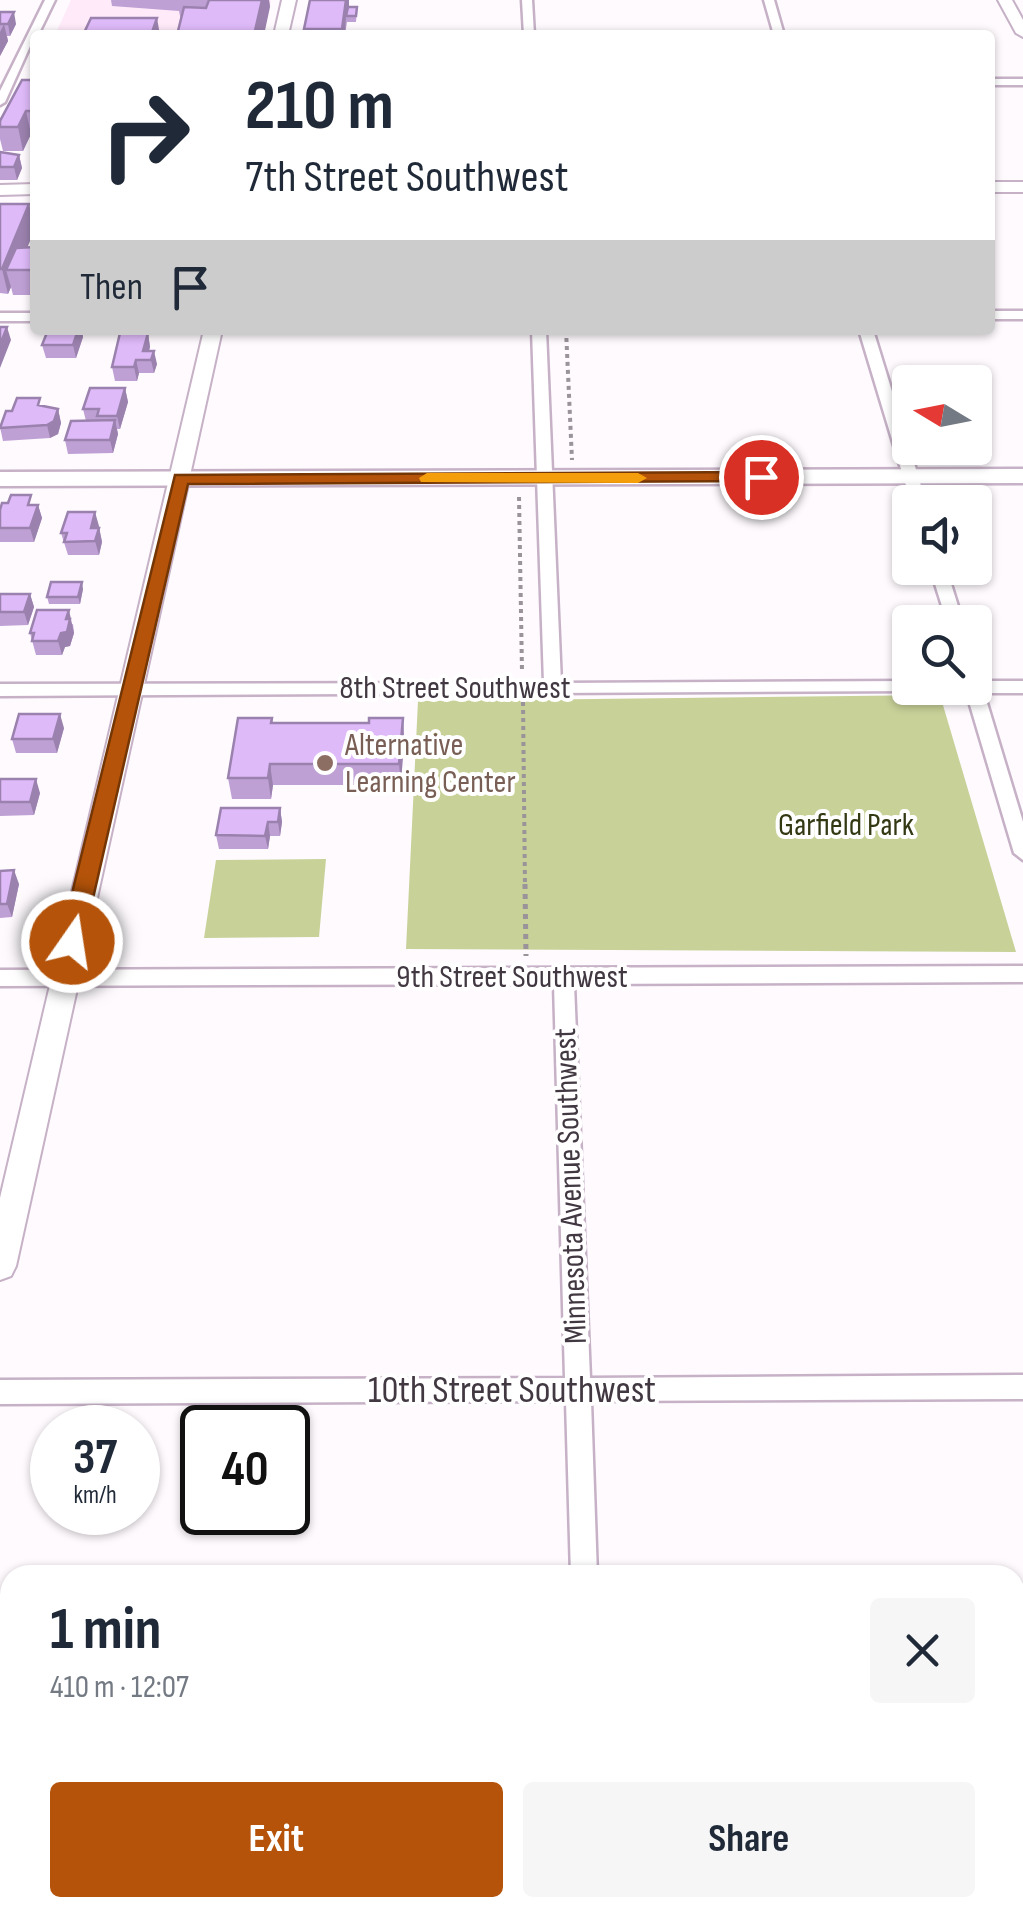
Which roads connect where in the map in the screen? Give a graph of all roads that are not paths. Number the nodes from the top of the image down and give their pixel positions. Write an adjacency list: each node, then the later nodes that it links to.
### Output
1 (50, 0): 6 (street)
2 (288, 0): 7 (street)
3 (528, 0): 8 (street)
4 (769, 0): 9 (street)
5 (1005, 0): 10 (street)
6 (34, 30)
7 (282, 30)
8 (528, 30)
9 (777, 30)
10 (1023, 33)
11 (30, 37): 14 (street)
12 (995, 82): 13 (street)
13 (1023, 82)
14 (4, 85): 15 (street); 16 (street)
15 (28, 85)
16 (0, 102)
17 (995, 187): 18 (street)
18 (1023, 187)
19 (0, 190): 20 (street)
20 (30, 190)
21 (995, 315): 22 (street)
22 (1023, 315)
23 (0, 317): 24 (street)
24 (30, 317)
25 (213, 335): 30 (street)
26 (539, 335): 32 (street)
27 (868, 335): 28 (street)
28 (910, 476): 29 (main road); 32 (main road); 33 (street)
29 (1023, 476)
30 (180, 478): 31 (main road); 32 (main road); 37 (street)
31 (0, 479)
32 (546, 479): 38 (street)
33 (913, 485)
34 (892, 687): 38 (street, 8th Street Southwest)
35 (992, 687): 36 (street)
36 (1023, 687)
37 (130, 688): 38 (street, 8th Street Southwest); 39 (street, 8th Street Southwest); 45 (street)
38 (553, 688)
39 (0, 690)
40 (979, 705): 41 (street)
41 (1023, 852)
42 (1023, 974): 43 (street, 9th Street Southwest)
43 (564, 977): 45 (street, 9th Street Southwest); 48 (street, Minnesota Avenue Southwest)
44 (0, 978): 45 (street, 9th Street Southwest)
45 (63, 978): 46 (street)
46 (0, 1266)
47 (1023, 1387): 48 (street, 10th Street Southwest)
48 (578, 1389): 49 (street, 10th Street Southwest); 50 (street, Minnesota Avenue Southwest)
49 (0, 1392)
50 (584, 1565)

